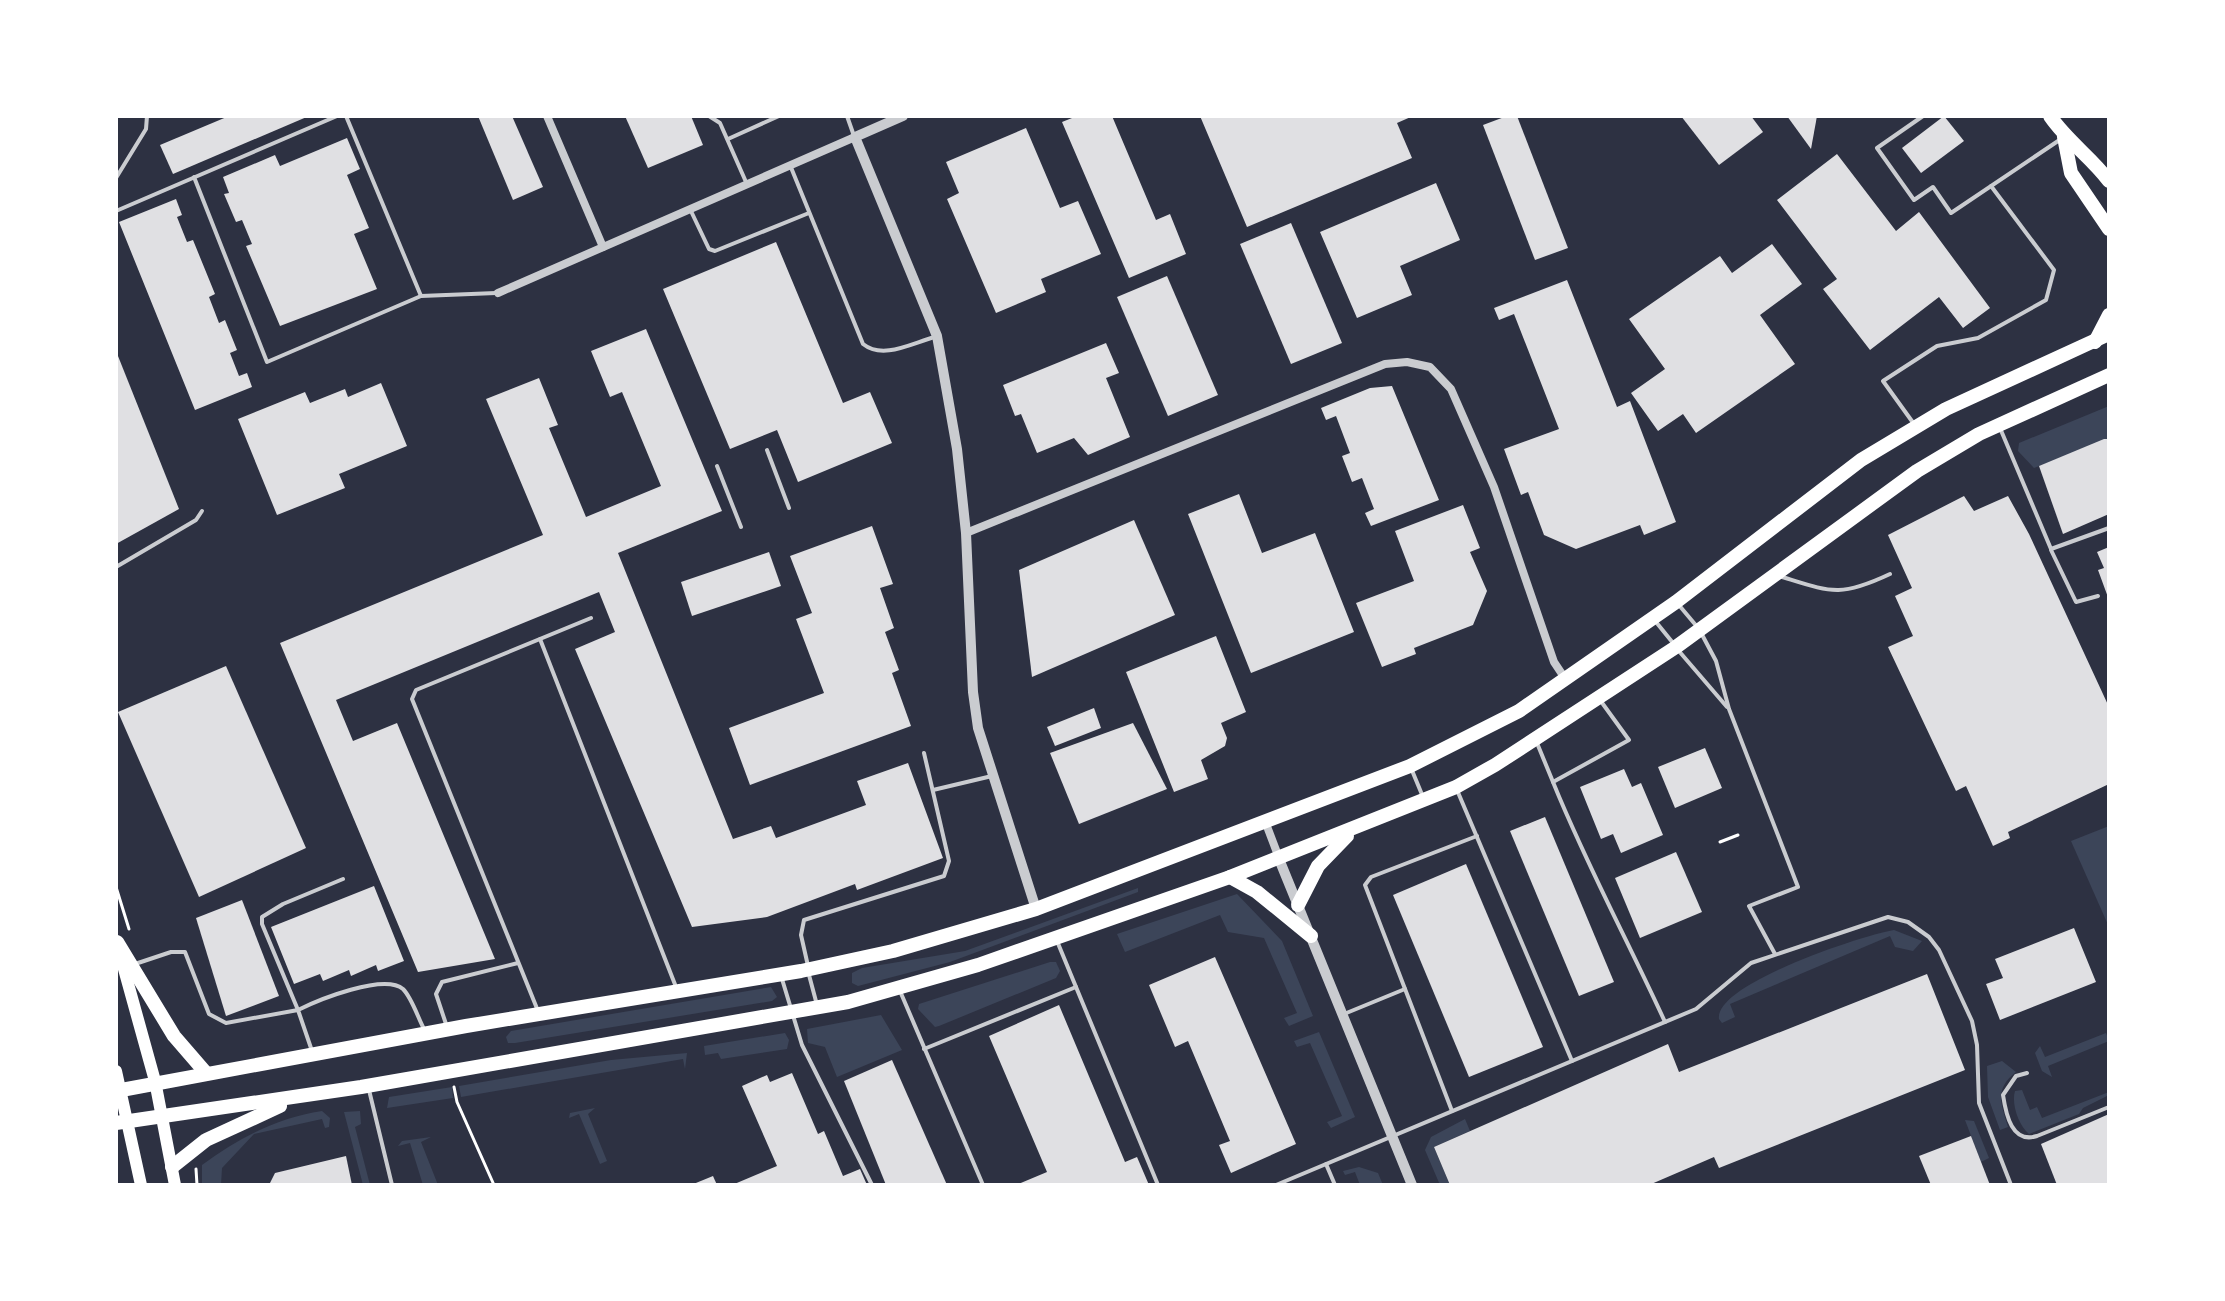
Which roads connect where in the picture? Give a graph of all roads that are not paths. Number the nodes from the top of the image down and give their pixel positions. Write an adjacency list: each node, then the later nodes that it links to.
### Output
1 (147, 116): 16 (lane)
2 (337, 116): 15 (lane)
3 (346, 116): 26 (lane)
4 (547, 116): 24 (street)
5 (709, 116): 13 (lane)
6 (779, 116): 13 (lane)
7 (847, 116): 11 (lane)
8 (903, 116): 11 (street)
9 (1923, 116): 19 (lane)
10 (2050, 116): 12 (main road)
11 (855, 137): 14 (street); 29 (street)
12 (2064, 137): 17 (main road); 19 (lane); 23 (main road)
13 (728, 139): 18 (lane)
14 (790, 165): 18 (street); 22 (lane)
15 (194, 177): 21 (lane); 26 (lane)
16 (116, 178)
17 (2109, 181)
18 (747, 184): 20 (street)
19 (1991, 186): 33 (lane)
20 (690, 209): 22 (lane); 24 (street)
21 (116, 211)
22 (809, 213): 29 (lane)
23 (2109, 229)
24 (603, 247): 25 (street)
25 (498, 293): 26 (lane)
26 (421, 296)
27 (2109, 315): 30 (main road)
28 (2109, 334): 30 (main road)
29 (937, 336): 40 (street)
30 (2094, 342): 33 (main road)
31 (2109, 375): 32 (main road)
32 (1999, 425): 41 (lane); 44 (main road)
33 (1916, 427): 46 (main road)
34 (767, 450): 36 (lane)
35 (717, 466): 38 (lane)
36 (789, 508)
37 (202, 511): 42 (lane)
38 (741, 527)
39 (2109, 528): 41 (lane)
40 (966, 533): 52 (street); 58 (street)
41 (2051, 549): 45 (lane)
42 (116, 567)
43 (1890, 574): 44 (lane)
44 (1774, 575): 49 (main road)
45 (2098, 596)
46 (1676, 602): 48 (main road); 49 (lane)
47 (591, 618): 50 (lane)
48 (1653, 618): 51 (lane); 52 (main road)
49 (1699, 629): 51 (main road); 54 (lane)
50 (540, 639): 75 (lane); 80 (lane)
51 (1676, 647): 53 (main road); 54 (lane)
52 (1566, 680): 57 (main road)
53 (1600, 699): 55 (main road); 59 (lane)
54 (1729, 709): 74 (lane)
55 (1536, 741): 59 (lane); 60 (main road)
56 (924, 753): 61 (lane)
57 (1410, 766): 62 (lane); 63 (main road)
58 (992, 776): 61 (lane); 70 (street)
59 (1553, 782): 88 (lane)
60 (1456, 787): 62 (main road); 65 (lane)
61 (933, 790): 77 (lane)
62 (1424, 800): 64 (main road)
63 (1265, 821): 66 (street); 70 (main road)
64 (1353, 830): 66 (main road); 69 (main road)
65 (1477, 836): 82 (lane); 93 (lane)
66 (1279, 859): 67 (main road); 69 (street)
67 (1230, 877): 71 (main road); 72 (main road)
68 (343, 879): 84 (lane)
69 (1298, 905): 71 (street)
70 (1036, 909): 77 (main road)
71 (1311, 936): 87 (street)
72 (1056, 939): 79 (lane); 81 (main road)
73 (116, 940): 76 (main road)
74 (1775, 954): 88 (lane); 117 (lane)
75 (518, 962): 86 (lane); 89 (lane)
76 (127, 967): 84 (lane); 95 (main road); 97 (main road)
77 (808, 969): 78 (main road); 83 (lane)
78 (781, 974): 80 (main road); 85 (lane)
79 (1076, 987): 91 (lane); 113 (lane)
80 (677, 989): 86 (main road)
81 (899, 989): 83 (main road); 91 (lane)
82 (1405, 989): 87 (lane); 102 (lane)
83 (817, 1007): 85 (main road)
84 (298, 1010): 90 (lane); 92 (lane)
85 (791, 1012): 98 (main road); 111 (lane)
86 (539, 1013): 89 (main road)
87 (1342, 1014): 105 (street)
88 (1665, 1022): 93 (lane)
89 (448, 1029): 90 (main road)
90 (426, 1033): 92 (main road)
91 (924, 1049): 112 (lane)
92 (312, 1053): 95 (main road)
93 (1572, 1061): 102 (lane)
94 (116, 1071): 99 (main road)
95 (206, 1073): 97 (main road)
96 (2027, 1073): 101 (lane)
97 (155, 1081): 99 (main road); 103 (main road)
98 (368, 1086): 100 (main road); 110 (lane)
99 (119, 1090): 104 (main road)
100 (307, 1096): 103 (main road); 107 (main road)
101 (2109, 1107)
102 (1452, 1111): 105 (lane)
103 (163, 1114): 104 (main road); 107 (main road)
104 (122, 1122): 108 (main road)
105 (1391, 1137): 106 (lane); 116 (street)
106 (1326, 1164): 114 (lane); 115 (lane)
107 (172, 1167): 109 (main road)
108 (141, 1185)
109 (175, 1185)
110 (392, 1185)
111 (872, 1185)
112 (983, 1185)
113 (1158, 1185)
114 (1276, 1185)
115 (1335, 1185)
116 (1412, 1185)
117 (2011, 1185)

